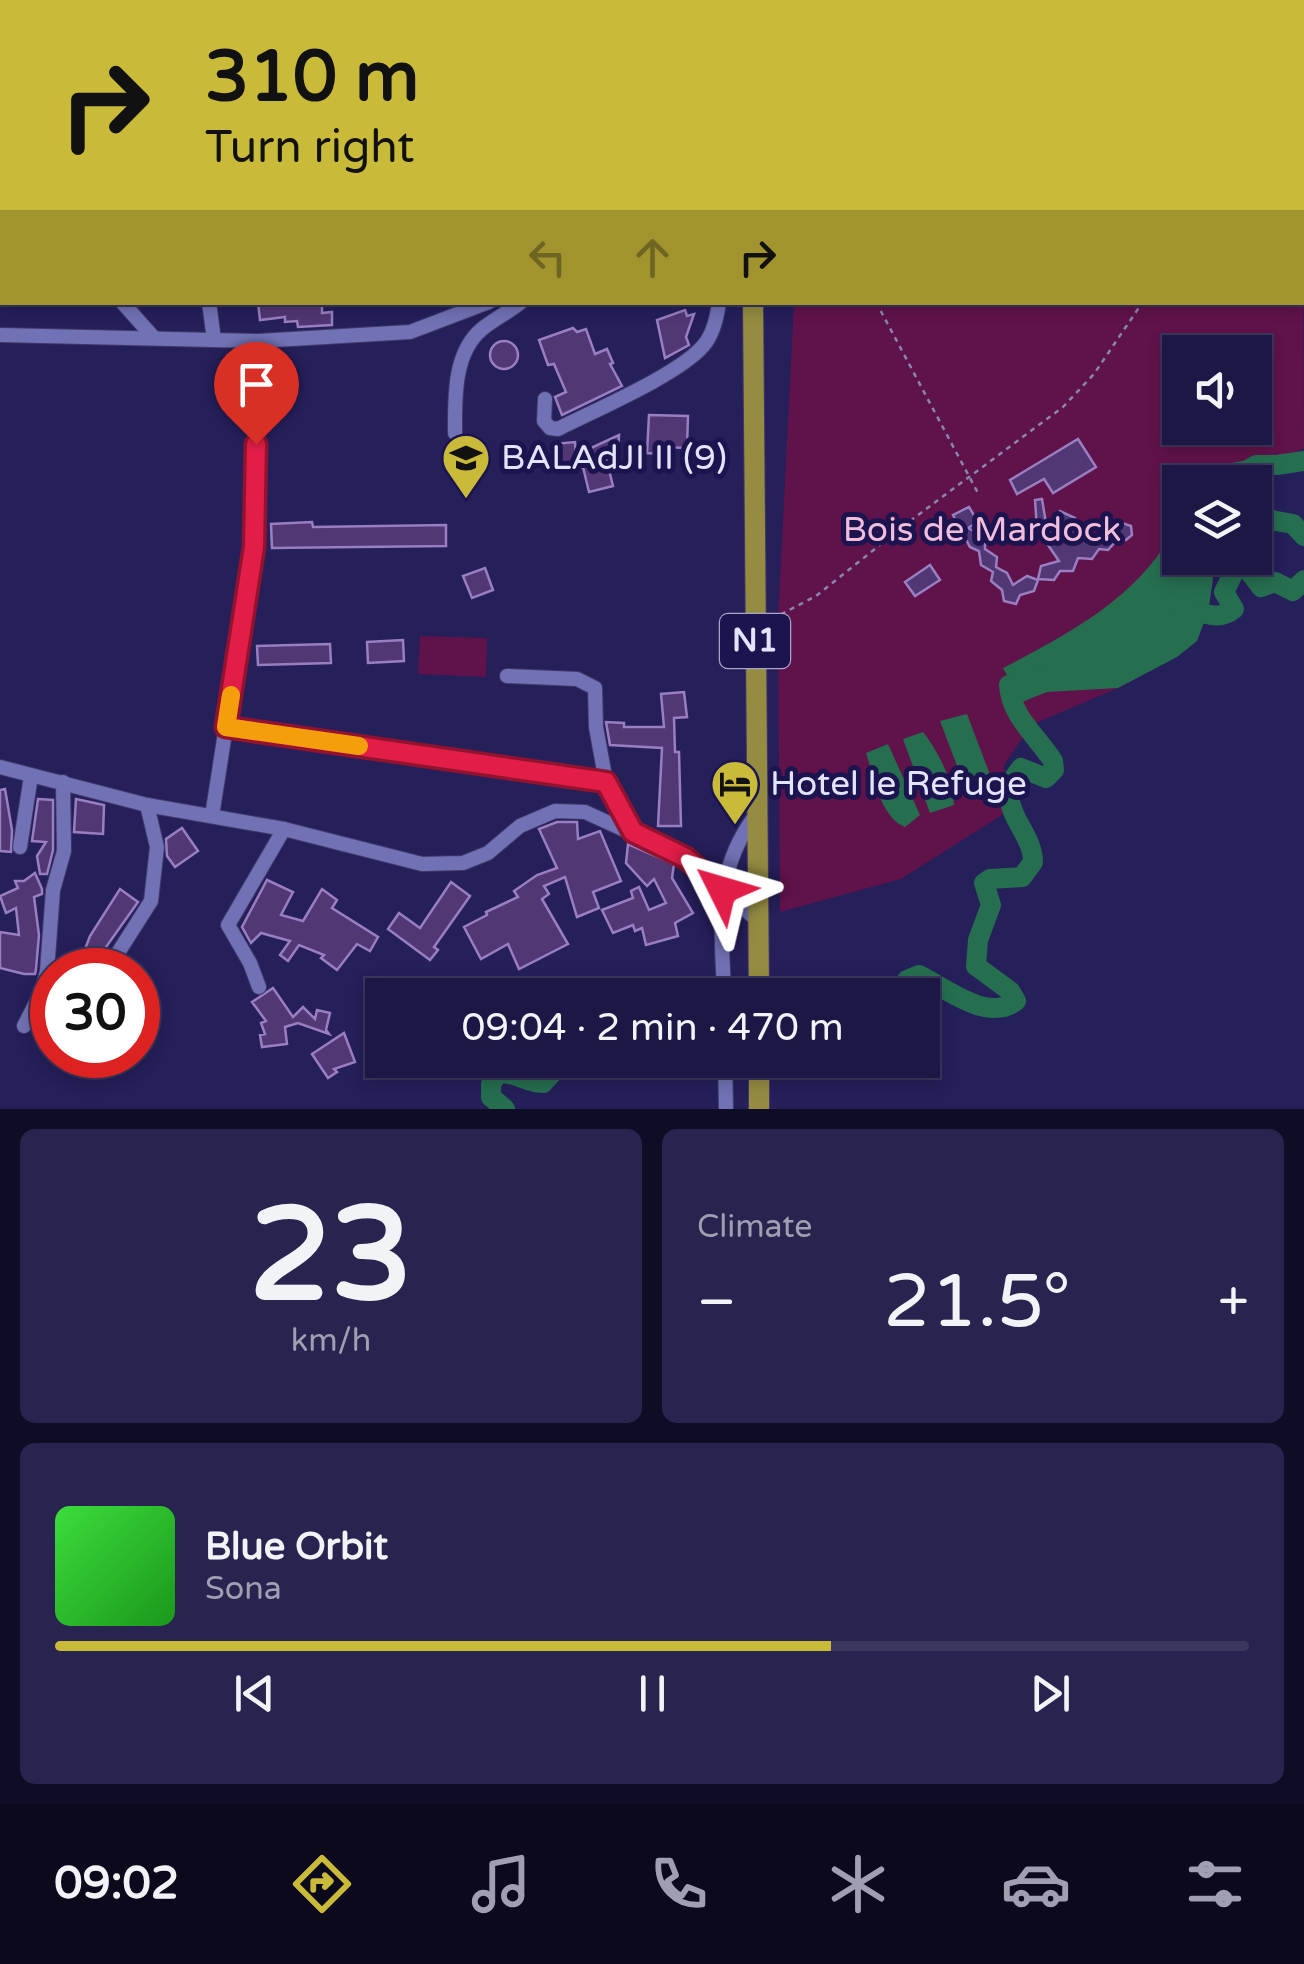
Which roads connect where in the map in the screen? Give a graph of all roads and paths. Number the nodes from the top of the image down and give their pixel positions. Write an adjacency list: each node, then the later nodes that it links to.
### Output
1 (125, 305): 10 (street)
2 (209, 305): 11 (street)
3 (481, 305): 12 (street)
4 (517, 305): 14 (street)
5 (717, 305): 13 (street)
6 (753, 305): 17 (highway, N1)
7 (878, 305): 15 (path)
8 (1140, 306): 15 (path)
9 (0, 335): 10 (street)
10 (154, 338): 11 (street)
11 (214, 340): 12 (street)
12 (258, 341): 19 (street)
13 (545, 399)
14 (454, 433)
15 (970, 477): 16 (path); 17 (path)
16 (979, 495)
17 (756, 621): 25 (highway, N1)
18 (507, 676): 23 (street)
19 (226, 727): 23 (street); 26 (street)
20 (0, 767): 21 (street)
21 (31, 776): 22 (street); 29 (street)
22 (63, 782): 24 (street); 36 (street)
23 (606, 782): 28 (street)
24 (147, 805): 26 (street); 32 (street)
25 (756, 815): 30 (street); 31 (highway, N1)
26 (212, 816): 27 (street)
27 (284, 829): 28 (street); 35 (street)
28 (633, 832): 30 (street)
29 (20, 847)
30 (722, 890): 31 (street); 33 (street)
31 (758, 920): 34 (highway, N1)
32 (121, 948)
33 (724, 978)
34 (758, 978)
35 (258, 987)
36 (24, 1026)
37 (725, 1078): 39 (street)
38 (759, 1078): 40 (highway)
39 (726, 1109)
40 (760, 1109)

